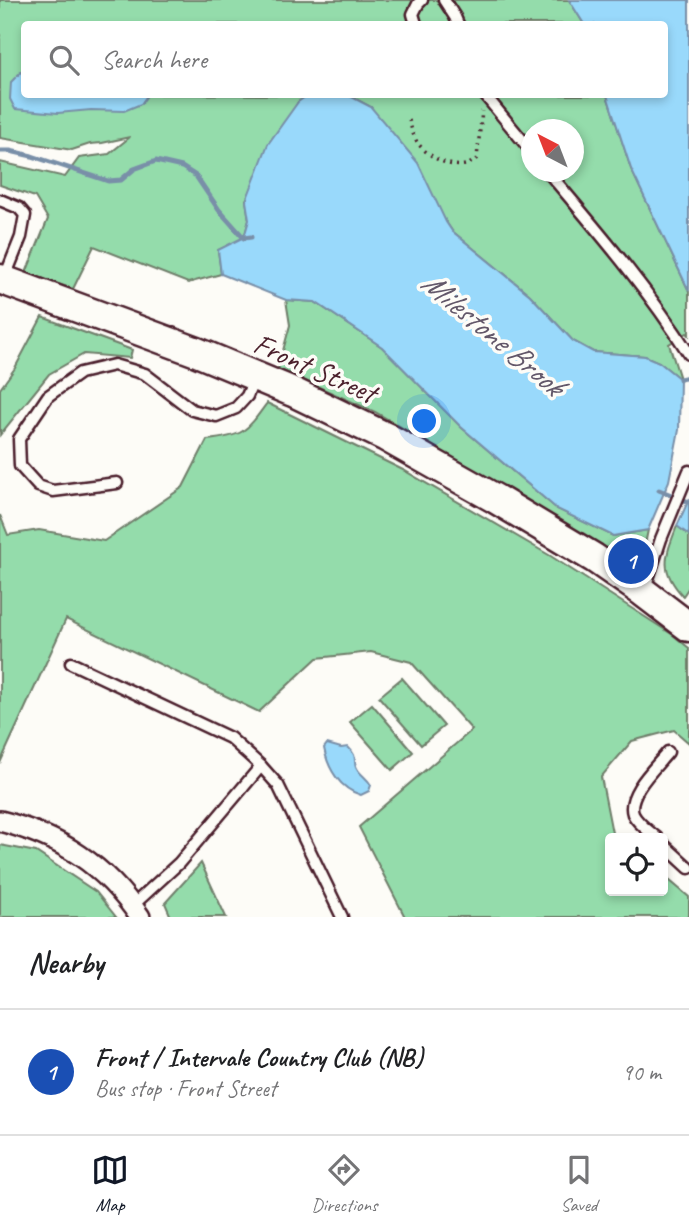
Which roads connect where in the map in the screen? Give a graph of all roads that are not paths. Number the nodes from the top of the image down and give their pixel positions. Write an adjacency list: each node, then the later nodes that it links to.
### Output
1 (422, 0): 3 (lane)
2 (444, 0): 4 (lane)
3 (415, 21)
4 (457, 21)
5 (487, 98): 6 (lane)
6 (521, 140)
7 (556, 182): 10 (lane)
8 (0, 200): 9 (lane)
9 (2, 280): 11 (main road, Front Street)
10 (689, 354)
11 (255, 377): 13 (lane); 14 (main road, Front Street)
12 (689, 471): 14 (lane)
13 (117, 483)
14 (643, 592): 15 (main road, Front Street)
15 (689, 627)
16 (71, 663): 18 (lane)
17 (668, 752): 20 (lane)
18 (261, 766): 23 (lane); 24 (lane)
19 (0, 821): 23 (street)
20 (652, 833)
21 (668, 849): 22 (lane)
22 (689, 868)
23 (136, 911)
24 (342, 917)

